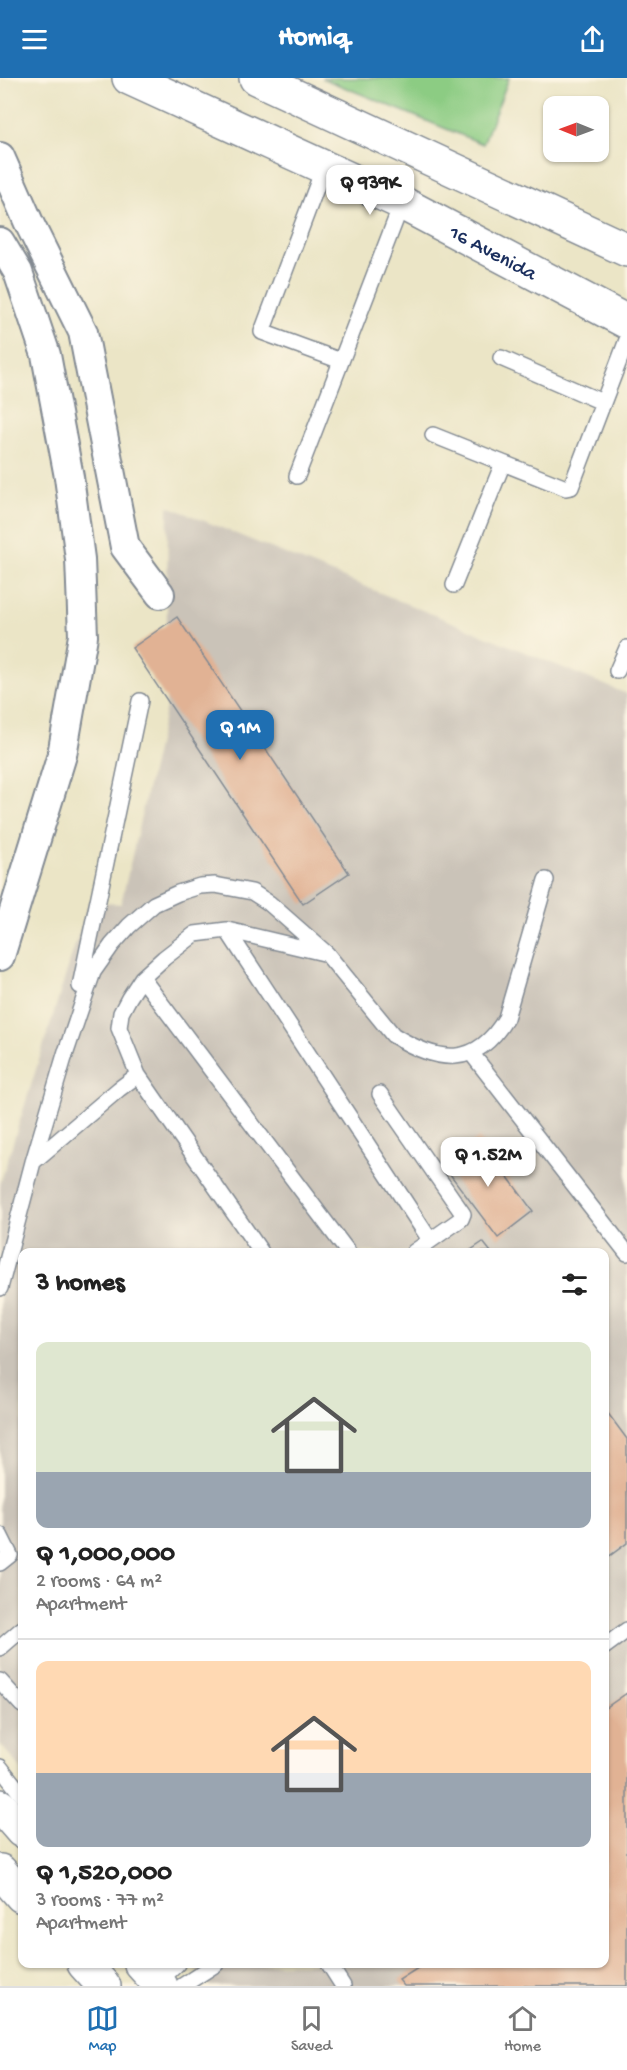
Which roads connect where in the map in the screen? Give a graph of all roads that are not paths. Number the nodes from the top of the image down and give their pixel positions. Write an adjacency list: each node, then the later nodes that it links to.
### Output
1 (129, 78): 4 (main road, 16 Avenida)
2 (256, 78): 7 (main road)
3 (0, 157): 17 (street)
4 (324, 167): 5 (main road, 16 Avenida); 11 (lane)
5 (402, 203): 8 (main road, 16 Avenida); 11 (lane)
6 (0, 242): 24 (street)
7 (627, 250)
8 (627, 322)
9 (627, 340): 12 (lane)
10 (501, 358): 12 (lane)
11 (341, 361): 15 (lane)
12 (602, 402): 14 (lane)
13 (433, 435): 14 (lane)
14 (502, 463): 16 (lane)
15 (297, 476)
16 (454, 585)
17 (160, 594)
18 (627, 648): 19 (lane)
19 (617, 671)
20 (140, 701): 27 (lane)
21 (546, 879): 26 (lane)
22 (227, 930): 23 (lane); 25 (lane); 31 (lane)
23 (327, 954): 26 (lane); 27 (lane)
24 (0, 956)
25 (142, 978): 28 (lane); 33 (lane)
26 (472, 1054): 35 (lane)
27 (64, 1058): 30 (lane)
28 (138, 1075): 30 (lane); 32 (lane)
29 (380, 1094): 31 (lane)
30 (33, 1162): 36 (lane)
31 (430, 1240): 34 (lane)
32 (258, 1248)
33 (345, 1248)
34 (419, 1248)
35 (627, 1253)
36 (0, 1288)
37 (0, 1535): 38 (lane)
38 (11, 1560)
39 (627, 1630): 41 (lane)
40 (18, 1632): 42 (lane)
41 (609, 1643)
42 (0, 1648)
43 (0, 1681): 44 (lane)
44 (18, 1701)
45 (0, 1767): 46 (lane)
46 (18, 1790)
47 (0, 1806): 48 (main road)
48 (18, 1826)
49 (0, 1871): 50 (main road)
50 (18, 1891)
51 (88, 1968): 55 (main road)
52 (194, 1968): 54 (lane)
53 (332, 1968): 56 (lane)
54 (160, 1974)
55 (104, 1986)
56 (343, 1986)

